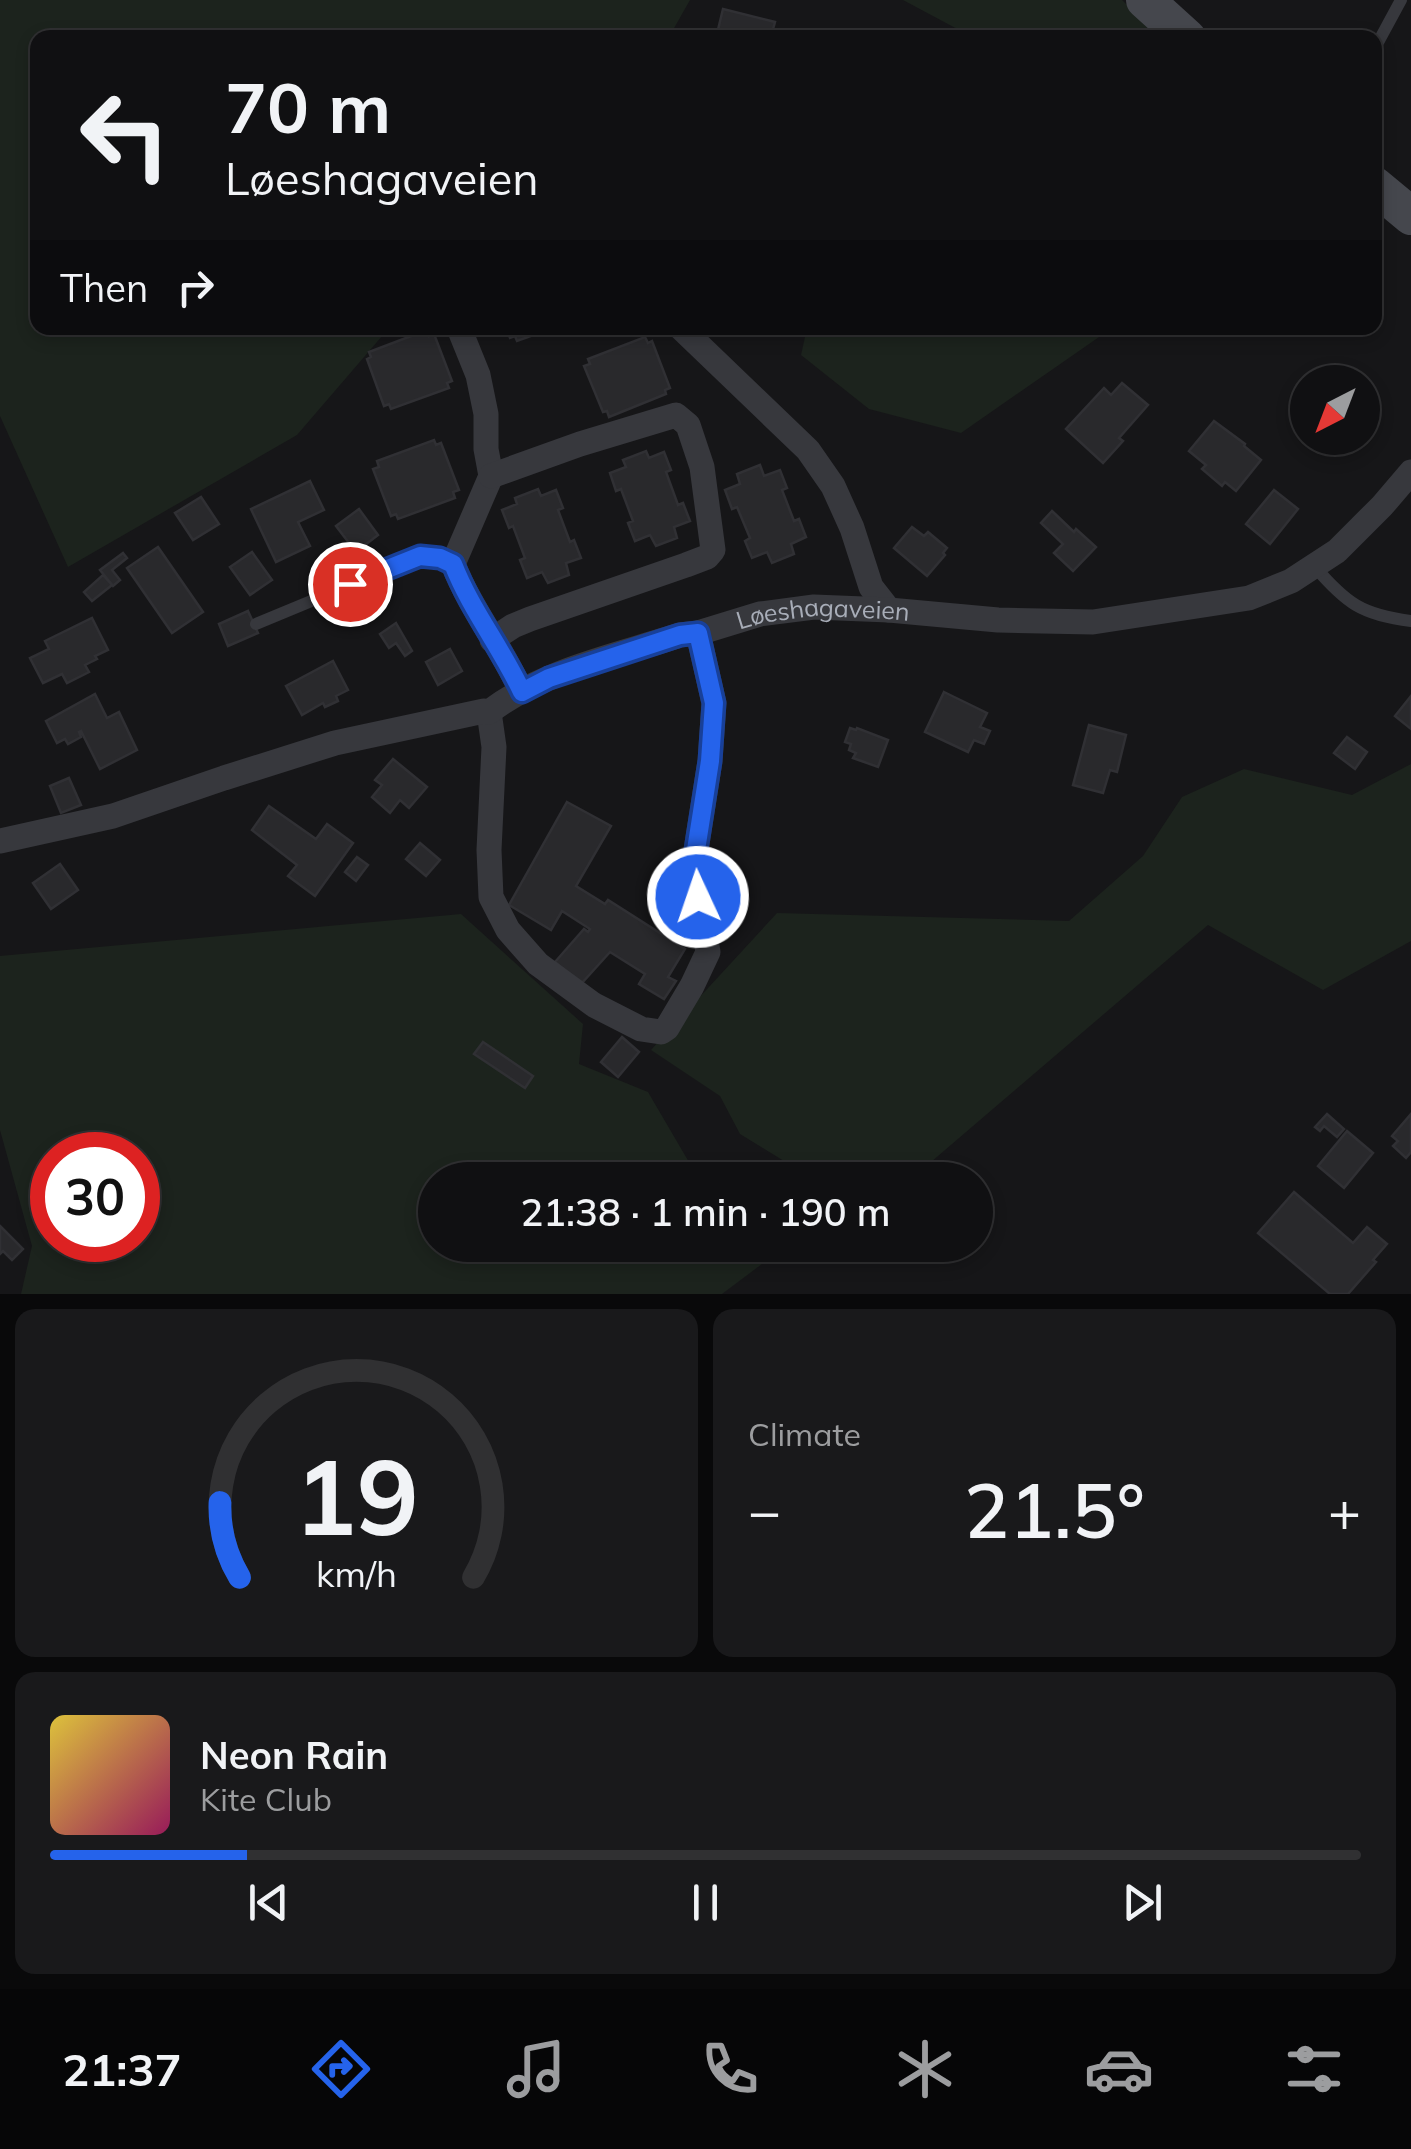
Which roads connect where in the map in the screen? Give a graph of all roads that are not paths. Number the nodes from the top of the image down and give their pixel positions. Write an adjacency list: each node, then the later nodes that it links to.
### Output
1 (1145, 0): 3 (main road)
2 (1402, 0): 4 (lane)
3 (1178, 30)
4 (1382, 36)
5 (1382, 192): 6 (main road)
6 (1411, 216)
7 (462, 335): 10 (street)
8 (688, 335): 13 (street)
9 (1411, 472): 12 (street, Løeshagaveien)
10 (491, 476): 11 (street); 17 (street)
11 (453, 564): 15 (lane); 17 (street)
12 (1315, 566): 13 (street, Løeshagaveien); 14 (lane)
13 (888, 610): 16 (street, Løeshagaveien)
14 (1411, 621)
15 (256, 624)
16 (698, 633): 18 (street, Løeshagaveien); 19 (street)
17 (492, 640): 18 (street)
18 (522, 692): 19 (street, Løeshagaveien)
19 (489, 712): 20 (street, Løeshagaveien)
20 (0, 841)

